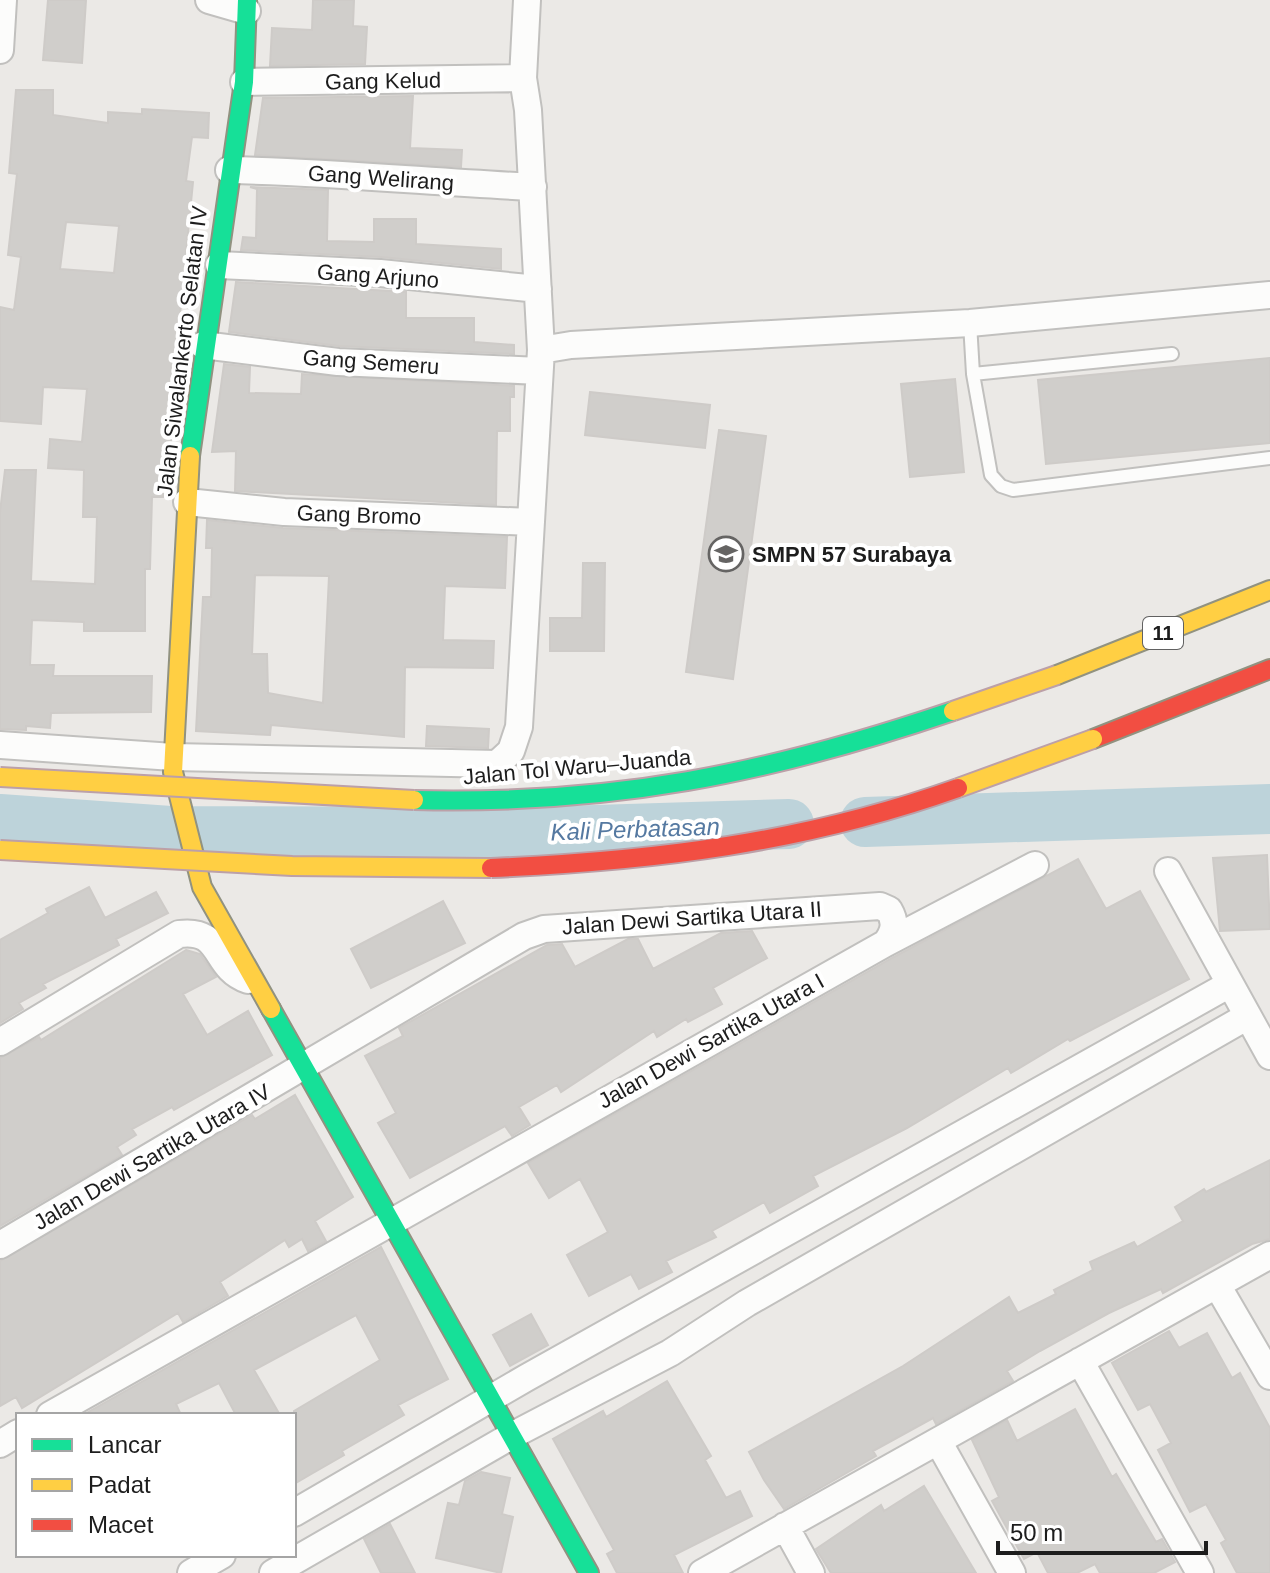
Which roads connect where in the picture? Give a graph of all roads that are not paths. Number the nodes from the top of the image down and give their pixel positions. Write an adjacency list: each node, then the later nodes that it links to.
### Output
1 (3, 0): 5 (street)
2 (209, 0): 4 (street)
3 (527, 0): 6 (street)
4 (247, 5): 7 (main road, Jalan Siwalankerto Selatan IV)
5 (0, 48)
6 (523, 78): 7 (street, Gang Kelud); 9 (street)
7 (244, 82): 8 (main road, Jalan Siwalankerto Selatan IV)
8 (229, 170): 9 (street, Gang Welirang); 10 (main road, Jalan Siwalankerto Selatan IV)
9 (533, 187): 11 (street)
10 (219, 265): 11 (street, Gang Arjuno); 14 (main road, Jalan Siwalankerto Selatan IV)
11 (538, 289): 16 (street)
12 (1270, 295): 13 (street, Gang Semeru)
13 (970, 323): 16 (street, Gang Semeru); 17 (lane)
14 (203, 345): 16 (street, Gang Semeru); 19 (main road, Jalan Siwalankerto Selatan IV)
15 (1172, 354): 17 (lane)
16 (540, 361): 20 (street)
17 (973, 374): 18 (lane)
18 (1270, 458)
19 (187, 502): 20 (street, Gang Bromo); 24 (main road, Jalan Siwalankerto Selatan IV)
20 (531, 522): 24 (street)
21 (1270, 590): 25 (main road, Jalan Tol Waru–Juanda / 11, bridge)
22 (1270, 669): 26 (main road, bridge)
23 (0, 745): 24 (street)
24 (173, 765): 30 (main road, Jalan Siwalankerto Selatan IV, bridge)
25 (0, 777)
26 (0, 850)
27 (1035, 865): 29 (street, Jalan Dewi Sartika Utara I)
28 (1168, 871): 31 (street)
29 (886, 943): 37 (street, Jalan Dewi Sartika Utara II); 38 (street, Jalan Dewi Sartika Utara I)
30 (255, 982): 34 (street); 37 (main road, Jalan Siwalankerto Selatan IV)
31 (1230, 984): 32 (street); 33 (street)
32 (1248, 1016): 35 (street); 36 (street)
33 (1157, 1025): 36 (street); 42 (street)
34 (0, 1042)
35 (1270, 1056)
36 (1174, 1058): 43 (street)
37 (304, 1069): 38 (main road, Jalan Siwalankerto Selatan IV); 39 (street, Jalan Dewi Sartika Utara IV)
38 (391, 1223): 46 (main road, Jalan Siwalankerto Selatan IV); 47 (street, Jalan Dewi Sartika Utara I)
39 (0, 1245)
40 (1270, 1255): 41 (street)
41 (1217, 1285): 44 (street); 45 (street)
42 (654, 1308): 43 (street); 46 (street)
43 (678, 1348): 48 (street)
44 (1080, 1361): 49 (street); 59 (street)
45 (1270, 1376)
46 (491, 1400): 48 (main road, Jalan Siwalankerto Selatan IV); 50 (street)
47 (54, 1413)
48 (511, 1436): 54 (street); 55 (main road, Jalan Siwalankerto Selatan IV)
49 (938, 1441): 51 (street); 58 (street)
50 (296, 1512)
51 (785, 1526): 56 (street); 57 (street)
52 (219, 1557): 53 (street)
53 (191, 1573)
54 (273, 1573)
55 (589, 1573)
56 (702, 1573)
57 (811, 1573)
58 (1012, 1573)
59 (1200, 1573)

